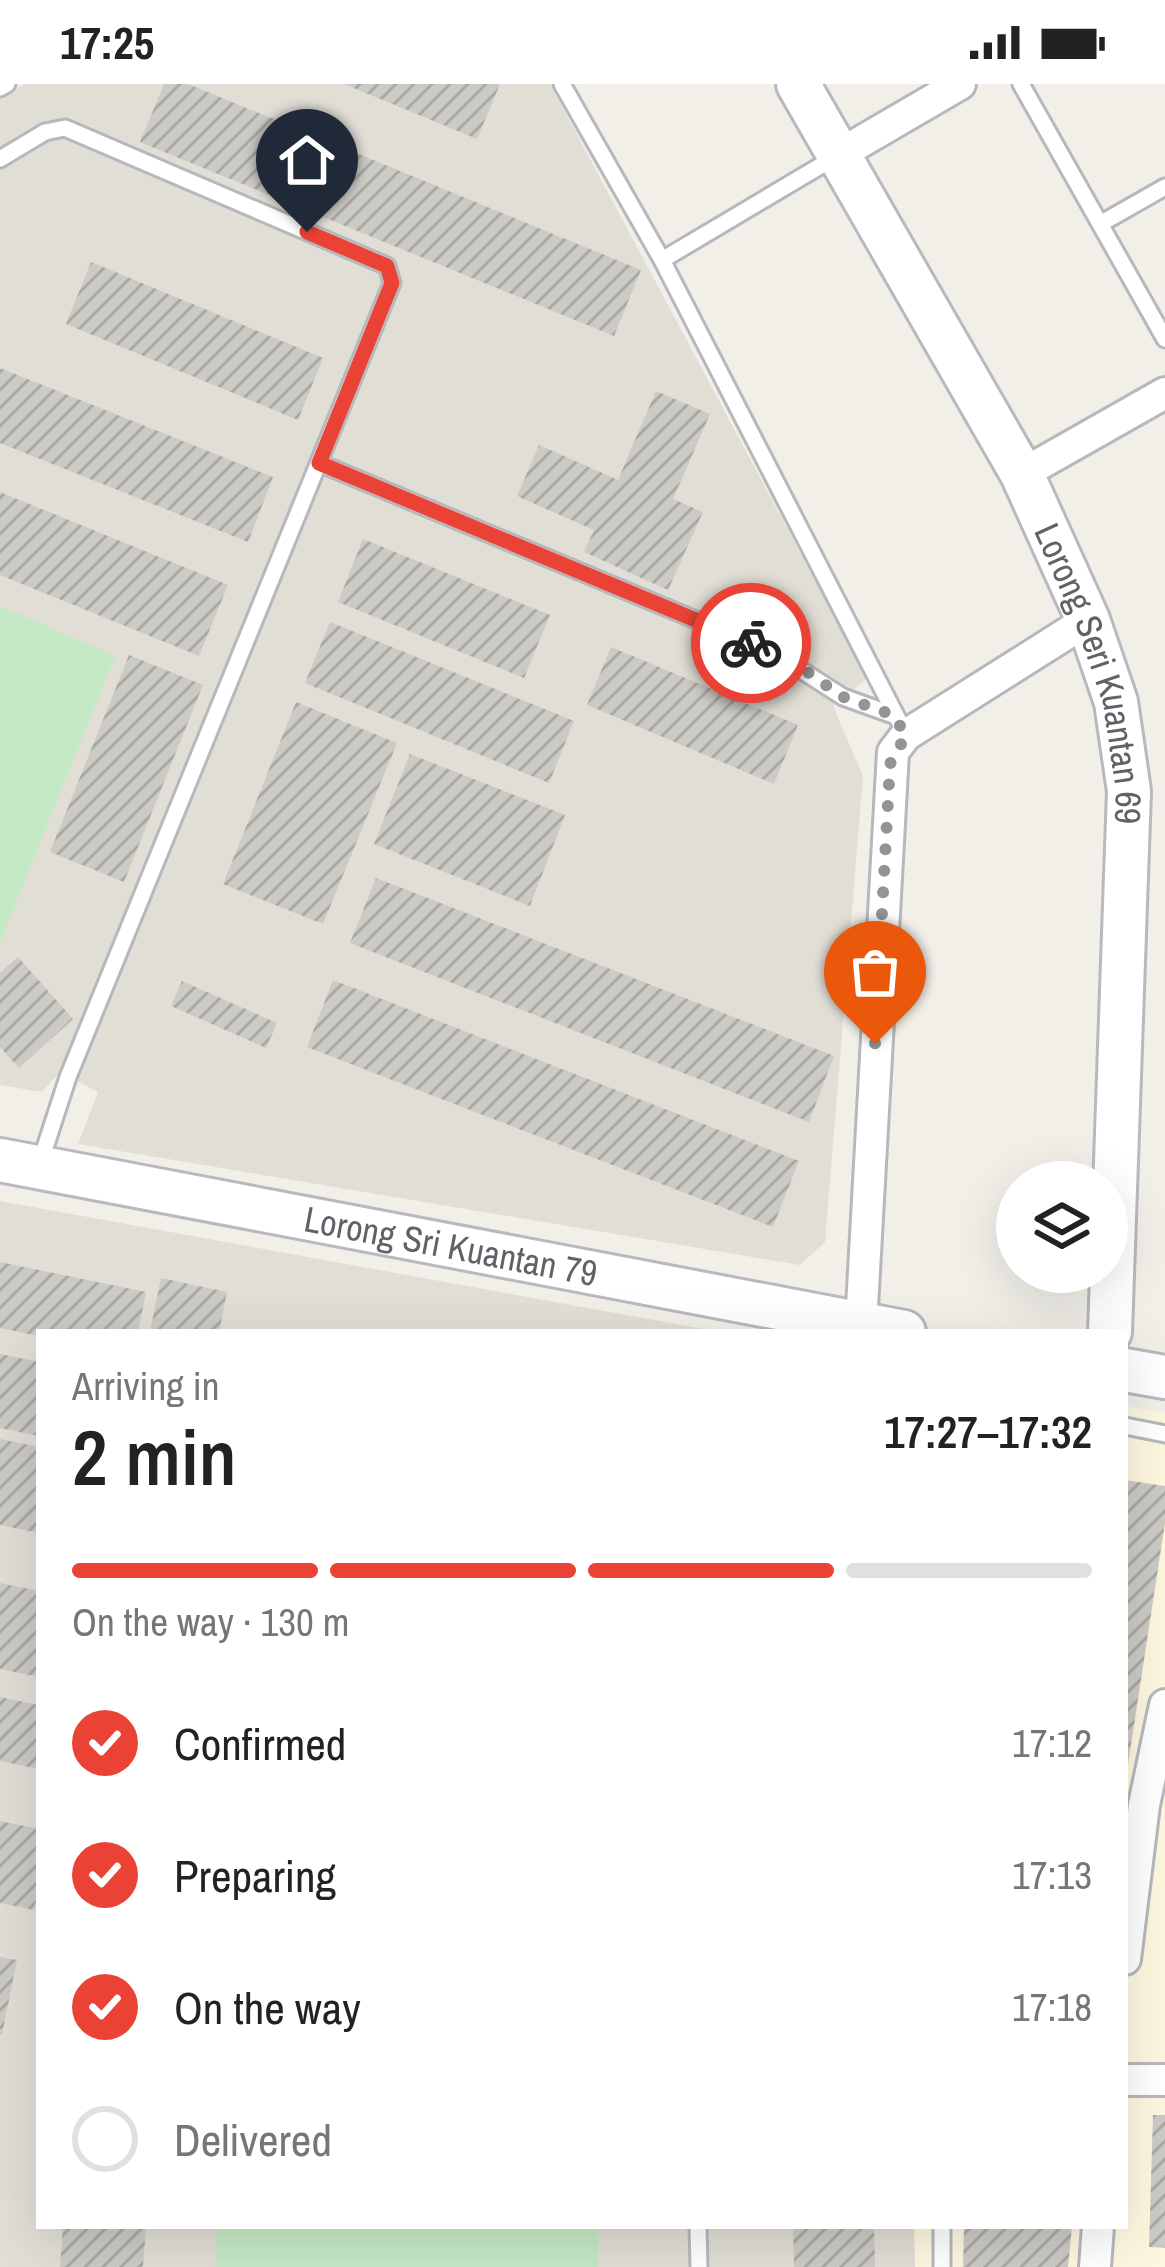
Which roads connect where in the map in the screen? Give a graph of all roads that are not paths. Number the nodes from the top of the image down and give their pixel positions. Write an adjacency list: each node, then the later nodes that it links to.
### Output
1 (562, 84): 9 (lane)
2 (798, 84): 5 (street, Lorong Seri Kuantan 69)
3 (960, 84): 5 (street)
4 (1021, 84): 8 (lane)
5 (840, 154): 9 (lane); 13 (street, Lorong Seri Kuantan 69)
6 (0, 159): 12 (lane)
7 (1165, 187): 8 (lane)
8 (1100, 224): 10 (lane)
9 (662, 260): 15 (lane)
10 (1165, 339)
11 (1165, 394): 13 (street)
12 (319, 463): 15 (lane); 16 (lane)
13 (1022, 474): 14 (street, Lorong Seri Kuantan 69)
14 (1088, 620): 15 (street); 19 (street, Lorong Seri Kuantan 69)
15 (900, 725): 17 (street)
16 (20, 1163): 17 (street, Lorong Sri Kuantan 79)
17 (861, 1325): 18 (street, Lorong Sri Kuantan 79)
18 (886, 1329)
19 (1110, 1329)
20 (1128, 1371): 21 (street)
21 (1165, 1377)
22 (1128, 1427): 23 (lane)
23 (1165, 1434)
24 (1165, 1706): 25 (street)
25 (1134, 1805): 26 (street)
26 (1128, 1908)
27 (1128, 2080): 28 (street)
28 (1165, 2080)
29 (698, 2229): 32 (lane)
30 (942, 2229): 33 (lane)
31 (1098, 2229): 34 (street)
32 (699, 2267)
33 (942, 2267)
34 (1095, 2267)

